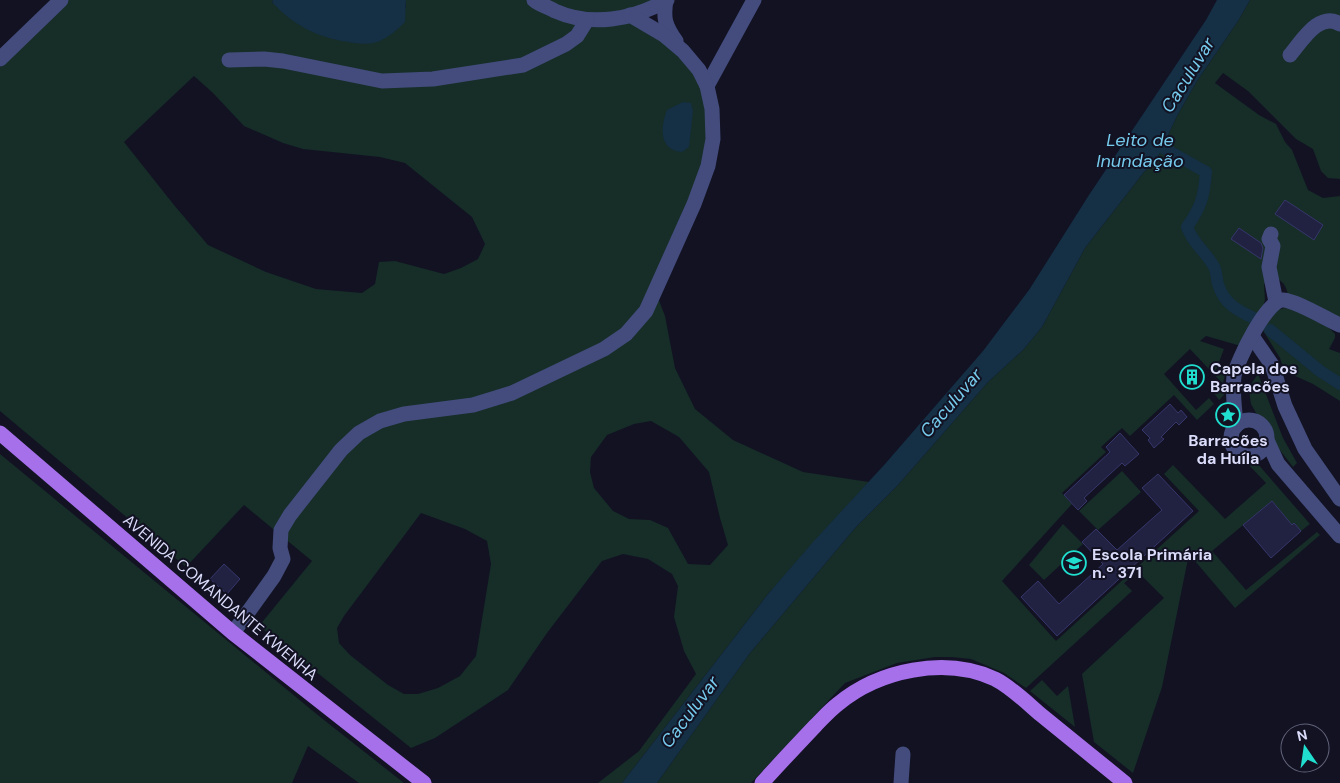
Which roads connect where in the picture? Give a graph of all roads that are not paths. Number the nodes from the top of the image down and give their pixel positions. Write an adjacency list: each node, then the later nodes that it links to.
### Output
1 (61, 0): 10 (street)
2 (534, 0): 6 (street)
3 (666, 0): 5 (street); 8 (street)
4 (754, 0): 12 (street)
5 (630, 15): 6 (street); 8 (street)
6 (587, 20): 11 (street)
7 (1340, 24): 9 (street)
8 (683, 51): 12 (street)
9 (1290, 55)
10 (0, 59)
11 (228, 60)
12 (707, 86): 26 (street)
13 (1271, 234): 14 (street)
14 (1276, 302): 15 (street); 16 (street)
15 (1340, 325)
16 (1252, 336): 17 (street); 24 (street)
17 (1235, 373): 18 (street); 19 (street)
18 (1255, 421): 19 (street); 21 (street)
19 (1236, 426): 22 (street)
20 (0, 433): 26 (main road, AVENIDA COMANDANTE KWENHA)
21 (1267, 440): 22 (street); 23 (street)
22 (1252, 456): 23 (street)
23 (1278, 464): 25 (street)
24 (1340, 499)
25 (1340, 536)
26 (234, 633): 28 (main road, AVENIDA COMANDANTE KWENHA)
27 (903, 754): 30 (street)
28 (424, 783)
29 (762, 783): 31 (main road)
30 (901, 783)
31 (1125, 783)

